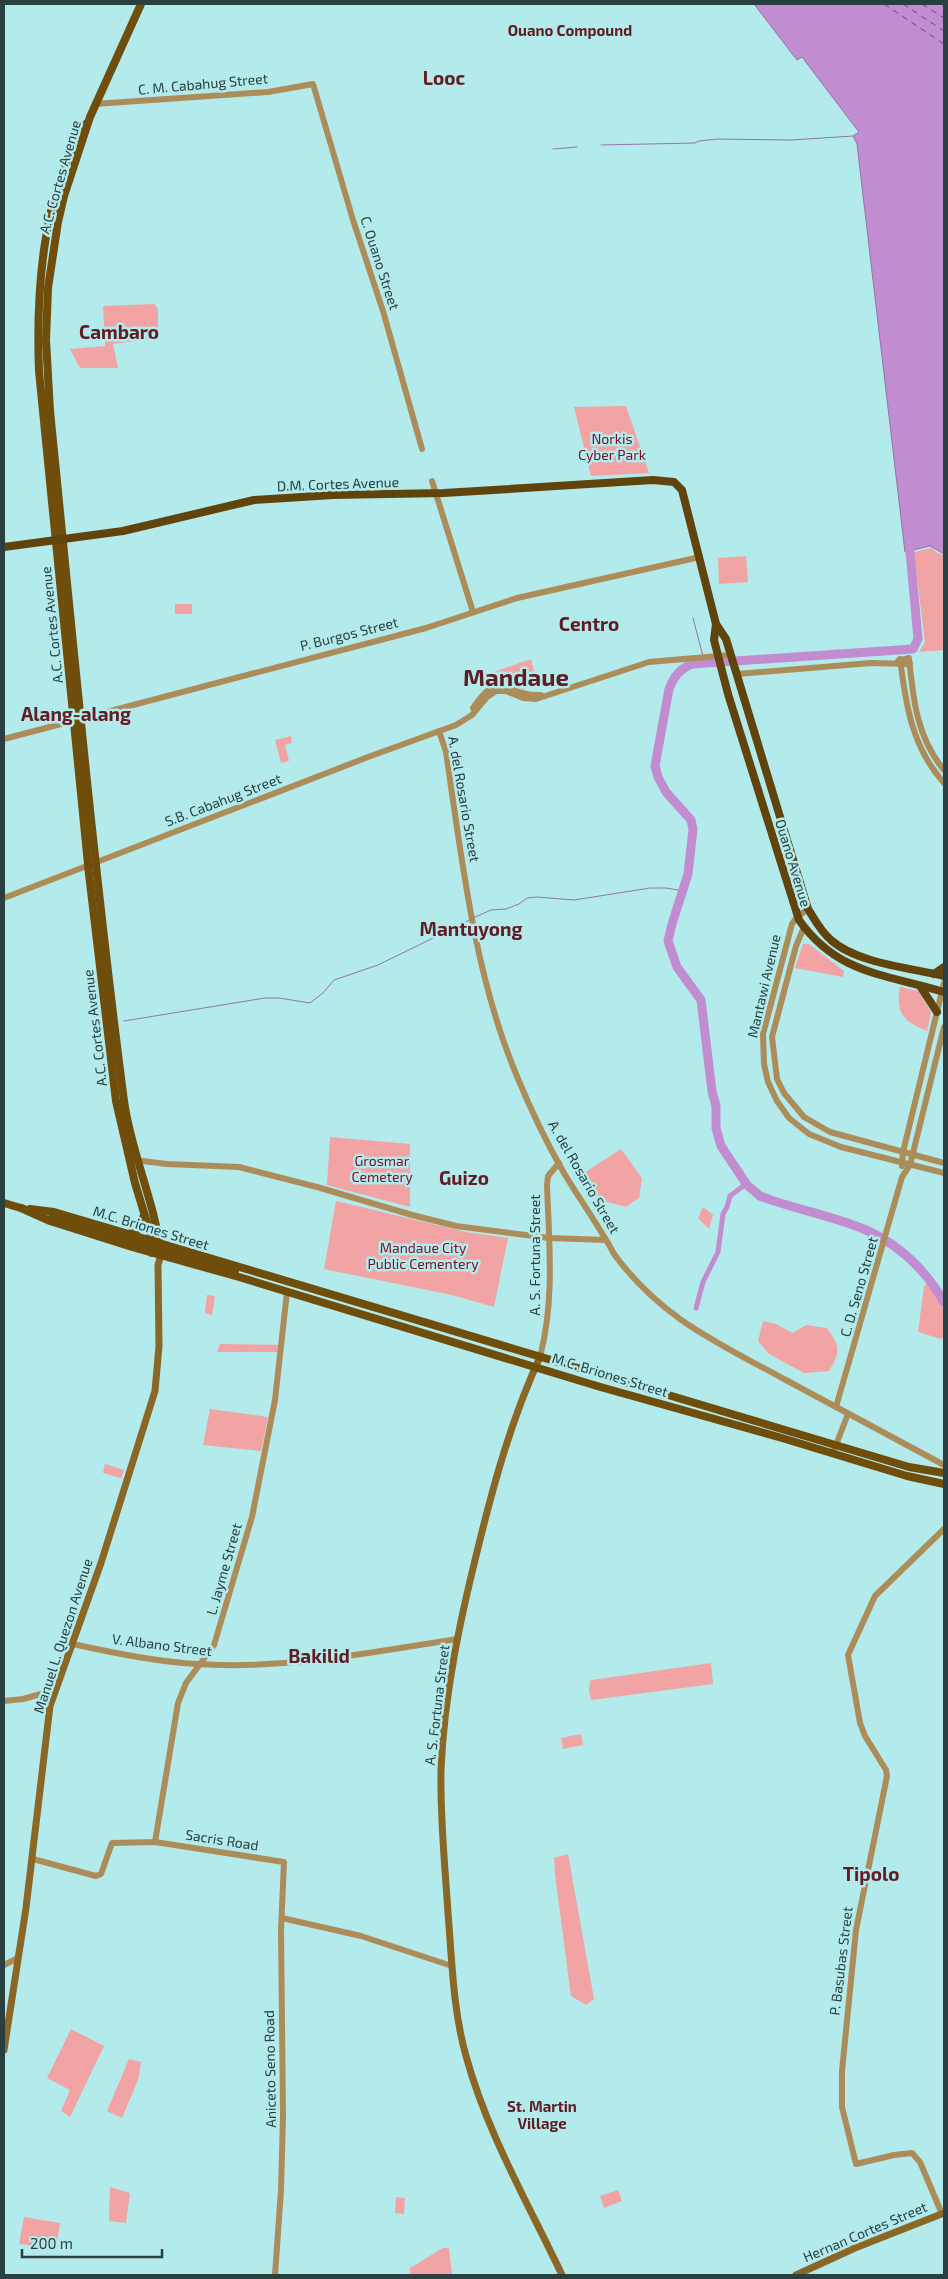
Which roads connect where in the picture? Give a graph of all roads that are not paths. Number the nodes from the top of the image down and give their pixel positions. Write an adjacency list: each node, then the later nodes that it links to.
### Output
1 (141, 4): 4 (main road, A.C. Cortes Avenue)
2 (145, 4): 4 (main road)
3 (313, 84): 5 (street, C. M. Cabahug Street); 6 (street, C. Ouano Street)
4 (102, 88): 5 (main road, A.C. Cortes Avenue)
5 (96, 104): 9 (main road, A.C. Cortes Avenue)
6 (422, 449)
7 (432, 481): 8 (street)
8 (436, 493): 9 (highway, D.M. Cortes Avenue); 11 (highway, D.M. Cortes Avenue); 12 (street)
9 (59, 539): 10 (highway, D.M. Cortes Avenue); 18 (main road, A.C. Cortes Avenue)
10 (4, 546)
11 (700, 557): 12 (street, P. Burgos Street); 13 (highway)
12 (473, 612): 18 (street, P. Burgos Street)
13 (716, 624): 14 (highway, Ouano Avenue); 15 (highway, Ouano Avenue)
14 (730, 654): 15 (street, S.B. Cabahug Street); 17 (highway, Ouano Avenue)
15 (715, 655): 19 (street, S.B. Cabahug Street); 26 (highway, Ouano Avenue)
16 (899, 662): 17 (street); 21 (street); 22 (street)
17 (737, 674): 25 (highway, Ouano Avenue)
18 (77, 718): 20 (street, P. Burgos Street); 23 (main road, A.C. Cortes Avenue)
19 (439, 731): 23 (street, S.B. Cabahug Street); 42 (street, A. del Rosario Street)
20 (4, 739)
21 (944, 770)
22 (944, 783)
23 (92, 864): 24 (street, S.B. Cabahug Street); 40 (main road, A.C. Cortes Avenue)
24 (4, 898)
25 (808, 909): 26 (street); 29 (highway, Ouano Avenue)
26 (797, 916): 27 (highway, Ouano Avenue); 43 (street, Mantawi Avenue)
27 (804, 927): 32 (highway, Ouano Avenue); 38 (street, Mantawi Avenue)
28 (944, 967): 29 (highway)
29 (934, 974): 30 (highway, Ouano Avenue)
30 (944, 976)
31 (944, 983): 33 (street)
32 (920, 986): 33 (highway, Ouano Avenue); 34 (highway)
33 (943, 992): 34 (street)
34 (937, 1012): 36 (street)
35 (944, 1027): 37 (street, C. D. Seno Street)
36 (918, 1091): 37 (street); 38 (street)
37 (928, 1094): 39 (street, C. D. Seno Street)
38 (903, 1152): 39 (street, Mantawi Avenue); 43 (street)
39 (913, 1155): 41 (street, Mantawi Avenue); 44 (street, C. D. Seno Street)
40 (133, 1160): 49 (main road, A.C. Cortes Avenue); 50 (main road, A.C. Cortes Avenue); 52 (street)
41 (944, 1162)
42 (559, 1163): 52 (street, A. S. Fortuna Street); 53 (street, A. del Rosario Street)
43 (901, 1163): 44 (street, Mantawi Avenue); 45 (street)
44 (910, 1165): 45 (street, C. D. Seno Street); 46 (street, Mantawi Avenue)
45 (904, 1172): 66 (street, C. D. Seno Street)
46 (944, 1173)
47 (4, 1203): 48 (main road, M.C. Briones Street)
48 (20, 1208): 51 (main road, M.C. Briones Street); 56 (main road, M.C. Briones Street); 60 (main road, M.C. Briones Street, bridge)
49 (145, 1213): 51 (main road); 54 (main road, A.C. Cortes Avenue)
50 (156, 1227): 54 (main road, A.C. Cortes Avenue); 55 (main road)
51 (128, 1234): 54 (main road, M.C. Briones Street)
52 (549, 1238): 53 (street); 64 (street, A. S. Fortuna Street)
53 (606, 1240): 66 (street, A. del Rosario Street)
54 (156, 1242): 55 (main road, M.C. Briones Street); 56 (main road, A.C. Cortes Avenue); 57 (main road, A.C. Cortes Avenue)
55 (175, 1247): 58 (main road); 61 (main road, M.C. Briones Street)
56 (152, 1253): 57 (main road, M.C. Briones Street); 59 (main road, Manuel L. Quezon Avenue)
57 (161, 1255): 58 (main road, M.C. Briones Street); 59 (main road, Manuel L. Quezon Avenue)
58 (173, 1258): 62 (main road, M.C. Briones Street)
59 (158, 1265): 75 (main road, Manuel L. Quezon Avenue)
60 (238, 1272): 61 (main road, M.C. Briones Street); 62 (main road, M.C. Briones Street)
61 (274, 1278): 64 (main road, M.C. Briones Street)
62 (270, 1286): 63 (main road, M.C. Briones Street)
63 (288, 1292): 65 (main road, M.C. Briones Street); 76 (street, L. Jayme Street)
64 (540, 1356): 65 (main road, A. S. Fortuna Street); 68 (main road, M.C. Briones Street)
65 (536, 1366): 69 (main road, M.C. Briones Street); 74 (main road, A. S. Fortuna Street)
66 (836, 1407): 67 (street, A. del Rosario Street)
67 (848, 1414): 68 (street); 70 (street, A. del Rosario Street)
68 (836, 1444): 69 (street); 71 (main road, M.C. Briones Street)
69 (833, 1454): 72 (main road, M.C. Briones Street)
70 (944, 1465)
71 (944, 1473)
72 (944, 1484)
73 (944, 1529): 87 (street, P. Basubas Street)
74 (457, 1639): 76 (street, V. Albano Street); 85 (main road, A. S. Fortuna Street)
75 (73, 1644): 76 (street, V. Albano Street); 77 (main road, Manuel L. Quezon Avenue)
76 (199, 1664): 79 (street, L. Jayme Street)
77 (55, 1690): 78 (street); 80 (main road, Manuel L. Quezon Avenue)
78 (4, 1701)
79 (155, 1842): 80 (street, Sacris Road); 81 (street, Sacris Road)
80 (32, 1859): 83 (main road, Manuel L. Quezon Avenue)
81 (284, 1862): 82 (street, Aniceto Seno Road)
82 (282, 1918): 85 (street); 88 (street, Aniceto Seno Road)
83 (18, 1958): 84 (street); 86 (main road, Manuel L. Quezon Avenue)
84 (4, 1965)
85 (452, 1966): 89 (main road, A. S. Fortuna Street)
86 (4, 2050)
87 (943, 2213): 90 (main road, Hernan Cortes Street)
88 (275, 2275)
89 (562, 2275)
90 (796, 2275)

